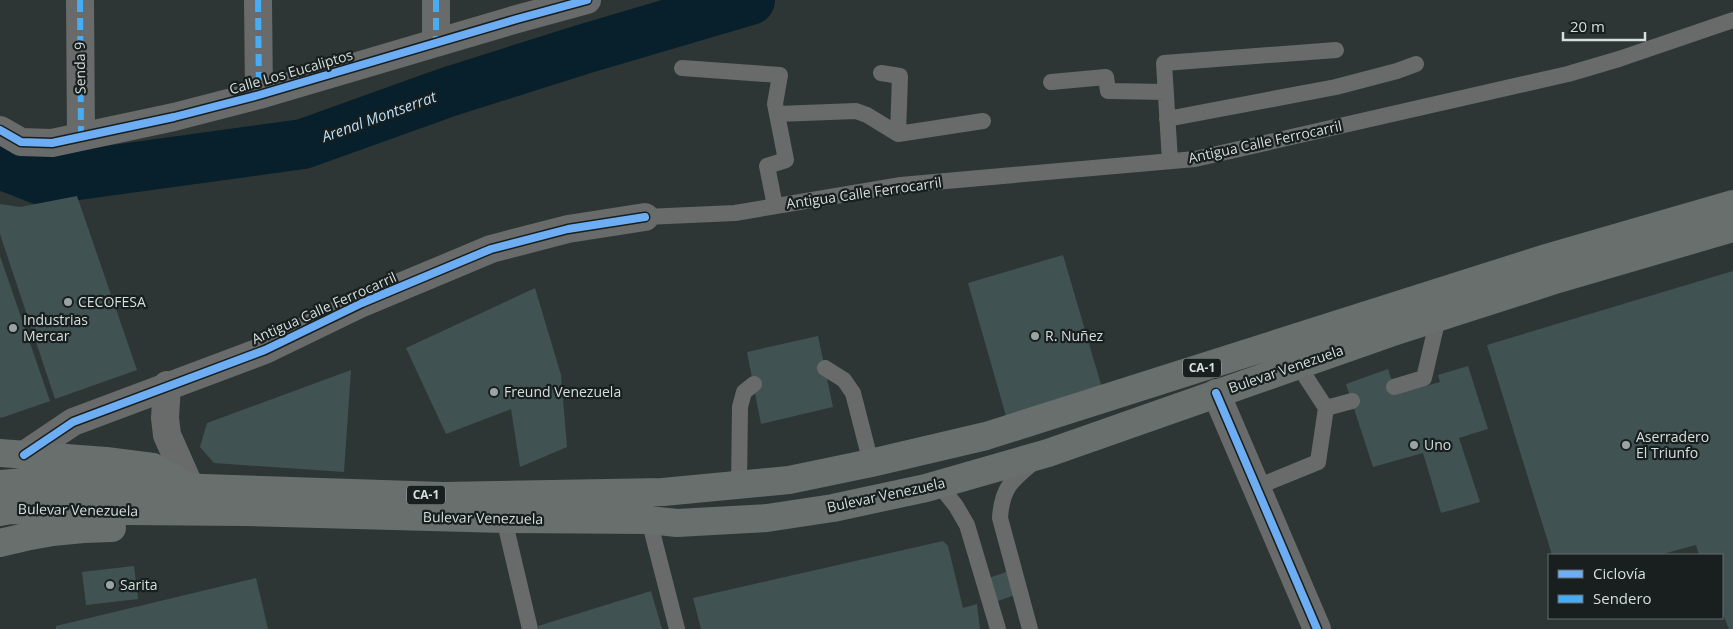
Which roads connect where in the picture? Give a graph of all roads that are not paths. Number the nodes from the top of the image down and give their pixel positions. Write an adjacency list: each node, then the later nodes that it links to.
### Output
1 (80, 0): 19 (street, Senda 9)
2 (258, 0): 13 (street)
3 (436, 0): 6 (street)
4 (587, 0): 6 (street, Calle Los Eucaliptos)
5 (1733, 20): 20 (lane, Antigua Calle Ferrocarril)
6 (436, 43): 13 (street, Calle Los Eucaliptos)
7 (1336, 50): 12 (lane)
8 (1416, 64): 15 (lane)
9 (682, 68): 14 (lane)
10 (881, 73): 18 (lane)
11 (1051, 82): 12 (lane)
12 (1166, 92): 15 (lane)
13 (259, 95): 19 (street, Calle Los Eucaliptos)
14 (777, 114): 18 (lane); 22 (lane)
15 (1167, 119): 20 (lane)
16 (983, 121): 18 (lane)
17 (0, 130): 19 (street, Calle Los Eucaliptos)
18 (898, 134)
19 (81, 136)
20 (1170, 162): 22 (lane, Antigua Calle Ferrocarril)
21 (1733, 204): 36 (highway, Bulevar Venezuela / CA-1)
22 (774, 206): 23 (lane, Antigua Calle Ferrocarril)
23 (645, 217): 29 (street, Antigua Calle Ferrocarril)
24 (1733, 228): 25 (highway, Bulevar Venezuela / CA-1)
25 (1438, 318): 26 (highway, Bulevar Venezuela / CA-1); 30 (lane)
26 (1298, 365): 31 (highway, Bulevar Venezuela / CA-1); 33 (lane)
27 (825, 368): 36 (lane)
28 (754, 384): 38 (lane)
29 (167, 386): 35 (street, Antigua Calle Ferrocarril); 39 (street)
30 (1394, 387)
31 (1216, 393): 34 (highway, Bulevar Venezuela / CA-1); 40 (street)
32 (1352, 401): 33 (lane)
33 (1326, 408): 40 (lane)
34 (1048, 453): 41 (highway, Bulevar Venezuela / CA-1); 50 (lane)
35 (12, 454): 39 (highway)
36 (871, 463): 38 (highway, Bulevar Venezuela / CA-1)
37 (0, 484): 39 (highway, Bulevar Venezuela / CA-1)
38 (739, 485): 39 (highway, Bulevar Venezuela / CA-1)
39 (190, 487)
40 (1257, 487): 51 (street)
41 (926, 488): 45 (highway, Bulevar Venezuela / CA-1); 49 (lane)
42 (0, 512): 43 (highway, Bulevar Venezuela / CA-1)
43 (245, 512): 44 (highway, Bulevar Venezuela / CA-1); 46 (highway)
44 (504, 519): 45 (highway, Bulevar Venezuela / CA-1); 47 (lane)
45 (649, 520): 48 (lane)
46 (0, 543)
47 (530, 629)
48 (677, 629)
49 (998, 629)
50 (1030, 629)
51 (1317, 629)

